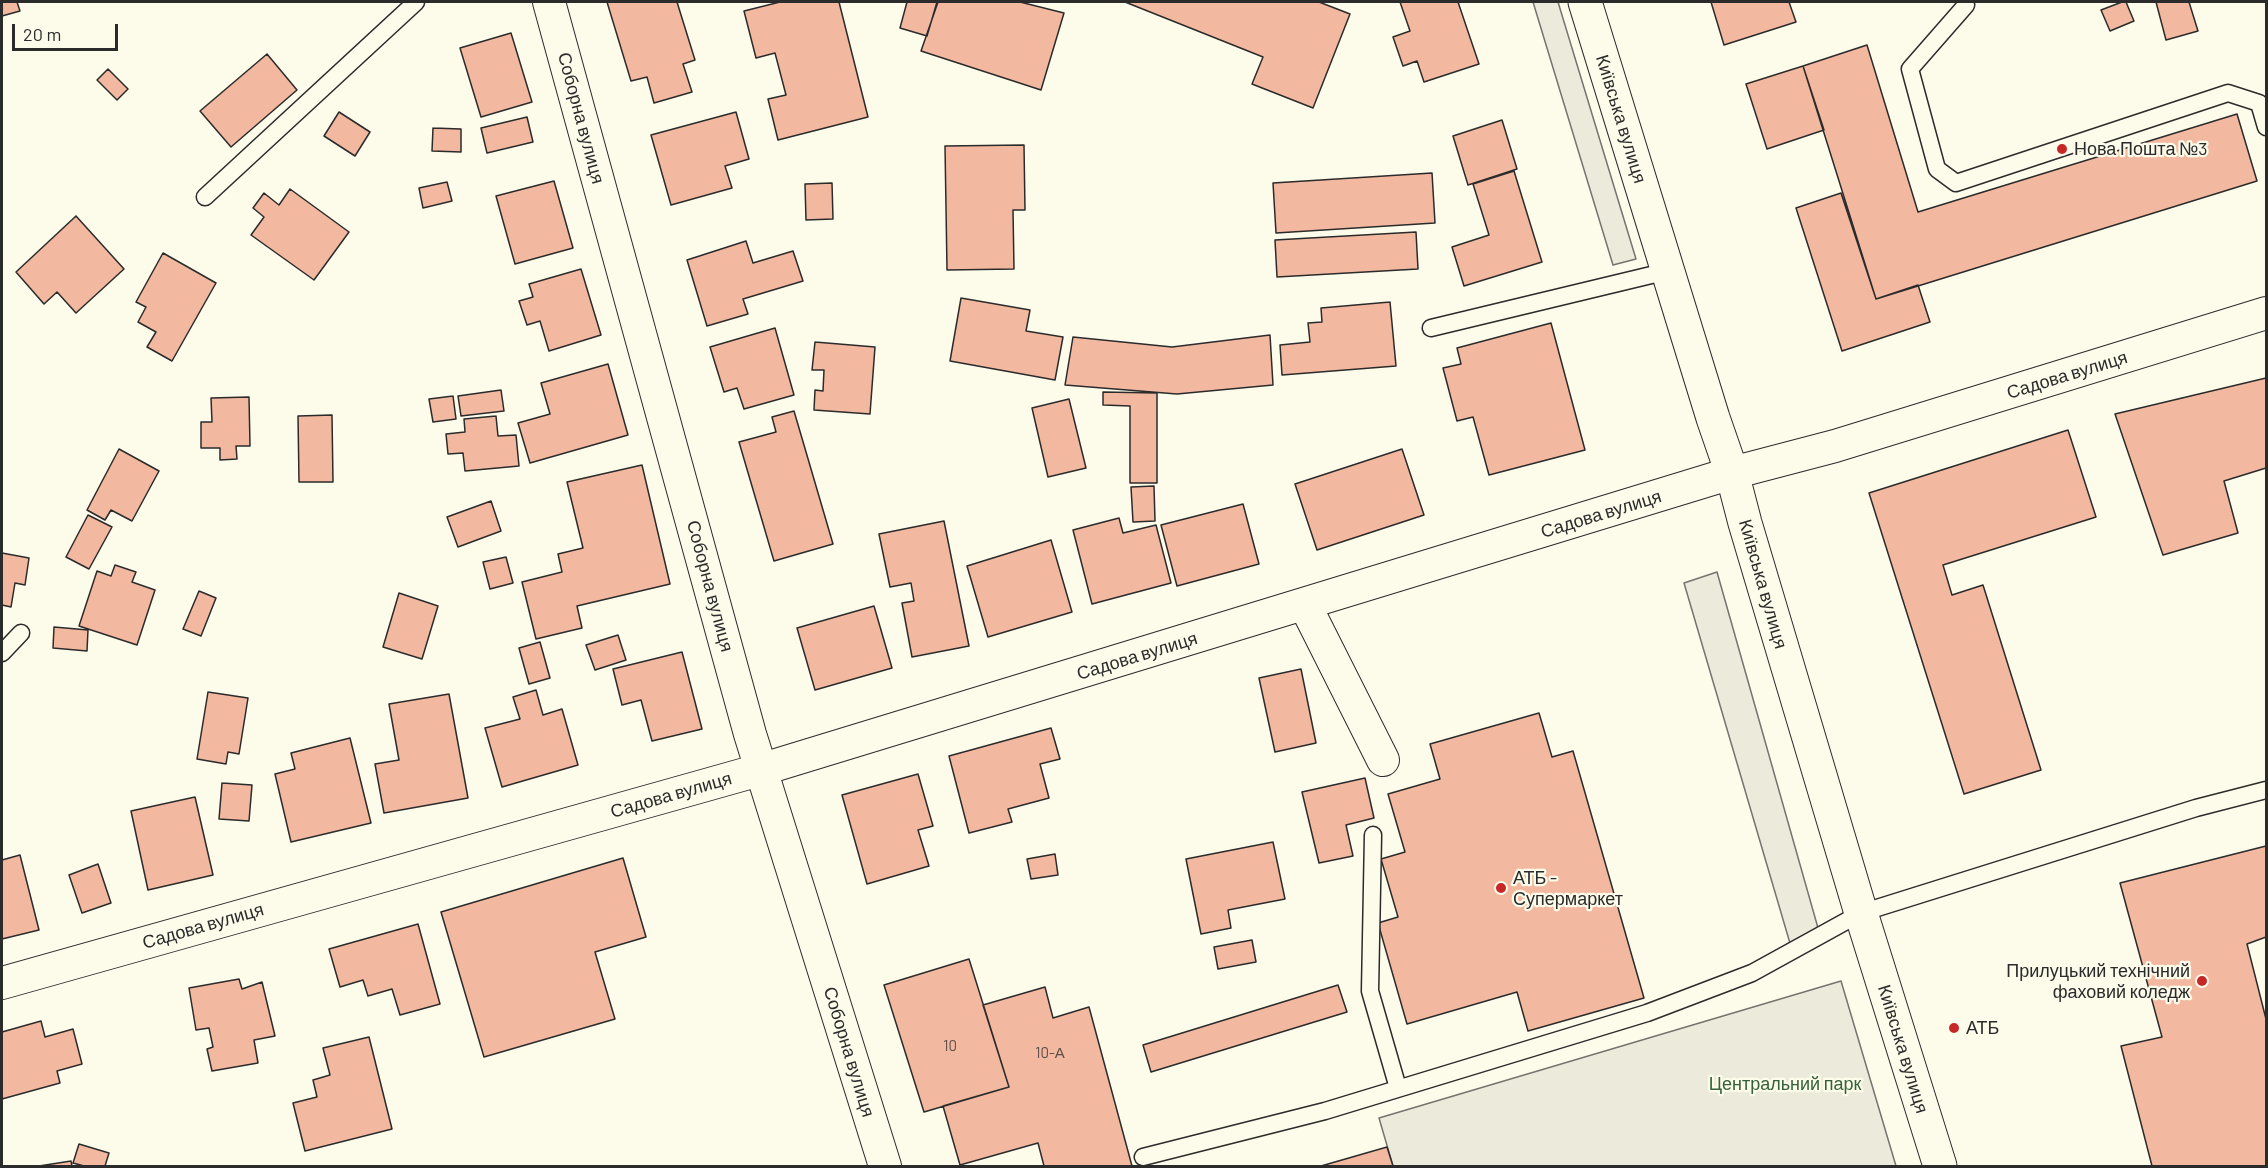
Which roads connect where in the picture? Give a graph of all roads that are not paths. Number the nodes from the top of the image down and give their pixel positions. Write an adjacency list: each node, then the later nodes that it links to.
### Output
1 (416, 2): 6 (lane)
2 (549, 2): 15 (street, Соборна вулиця)
3 (1585, 2): 7 (main road, Київська вулиця)
4 (1966, 5): 5 (lane)
5 (2266, 128)
6 (205, 197)
7 (1668, 271): 9 (lane); 10 (main road, Київська вулиця)
8 (2266, 313): 10 (street, Садова вулиця)
9 (1431, 328)
10 (1732, 473): 11 (street, Садова вулиця); 18 (main road, Київська вулиця)
11 (1305, 605): 14 (street); 15 (street, Садова вулиця)
12 (21, 633): 13 (lane)
13 (2, 653)
14 (1383, 760)
15 (763, 769): 19 (street, Садова вулиця); 22 (street, Соборна вулиця)
16 (2266, 789): 18 (lane)
17 (1373, 835): 20 (lane)
18 (1861, 913): 20 (lane); 23 (main road, Київська вулиця)
19 (2, 983)
20 (1398, 1088): 21 (lane)
21 (1143, 1157)
22 (885, 1167)
23 (1940, 1167)

